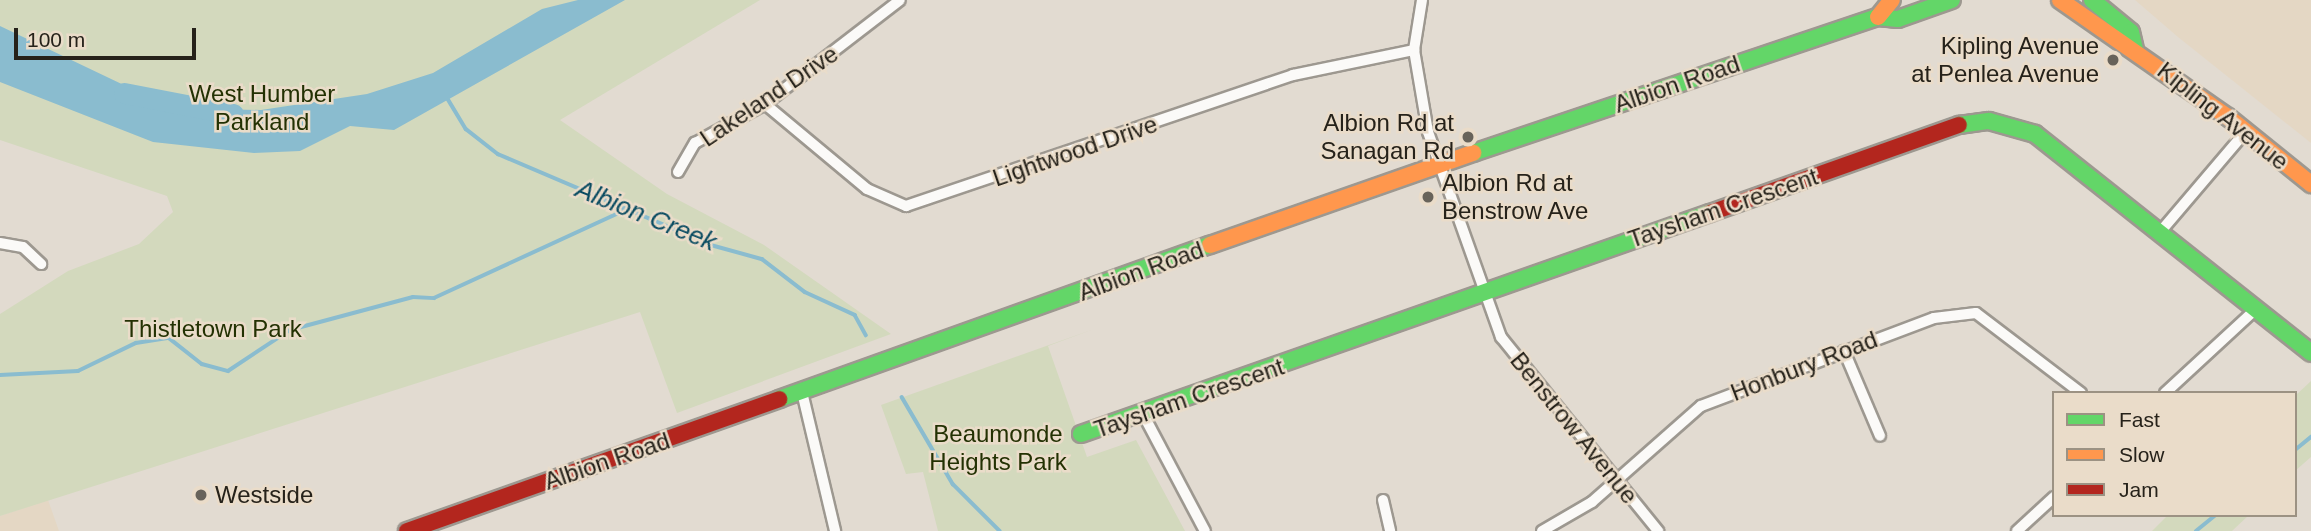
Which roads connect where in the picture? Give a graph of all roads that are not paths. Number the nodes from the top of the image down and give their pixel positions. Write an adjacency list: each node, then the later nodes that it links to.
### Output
1 (900, 0): 10 (street, Lakeland Drive)
2 (1422, 0): 9 (street)
3 (1892, 0): 7 (main road)
4 (1952, 0): 7 (main road, Albion Road)
5 (2060, 0): 8 (main road, Kipling Avenue)
6 (2098, 4): 8 (main road, Kipling Avenue)
7 (1878, 17): 12 (main road, Albion Road)
8 (2135, 49): 11 (main road, Kipling Avenue)
9 (1414, 50): 10 (street, Lightwood Drive); 12 (street, Benstrow Avenue)
10 (765, 104): 13 (street, Lakeland Drive)
11 (2246, 131): 14 (main road, Kipling Avenue); 15 (street)
12 (1439, 164): 18 (street, Benstrow Avenue); 24 (main road, Albion Road)
13 (678, 172)
14 (2311, 184)
15 (2161, 231): 18 (main road, Taysham Crescent); 19 (main road, Taysham Crescent)
16 (0, 243): 17 (street)
17 (41, 264)
18 (1484, 292): 25 (main road, Taysham Crescent); 28 (street, Benstrow Avenue)
19 (2256, 309): 21 (main road, Taysham Crescent); 23 (street)
20 (1844, 351): 22 (street, Honbury Road); 27 (street); 28 (street, Honbury Road)
21 (2311, 353)
22 (2078, 391)
23 (2167, 391)
24 (802, 393): 31 (main road, Albion Road); 32 (street)
25 (1143, 414): 26 (main road, Taysham Crescent); 33 (street)
26 (1081, 434)
27 (1880, 436)
28 (1614, 480): 35 (street, Honbury Road); 36 (street, Benstrow Avenue)
29 (2052, 499): 37 (street)
30 (1383, 500): 34 (street)
31 (407, 531)
32 (835, 531)
33 (1205, 531)
34 (1390, 531)
35 (1542, 531)
36 (1658, 531)
37 (2017, 531)

